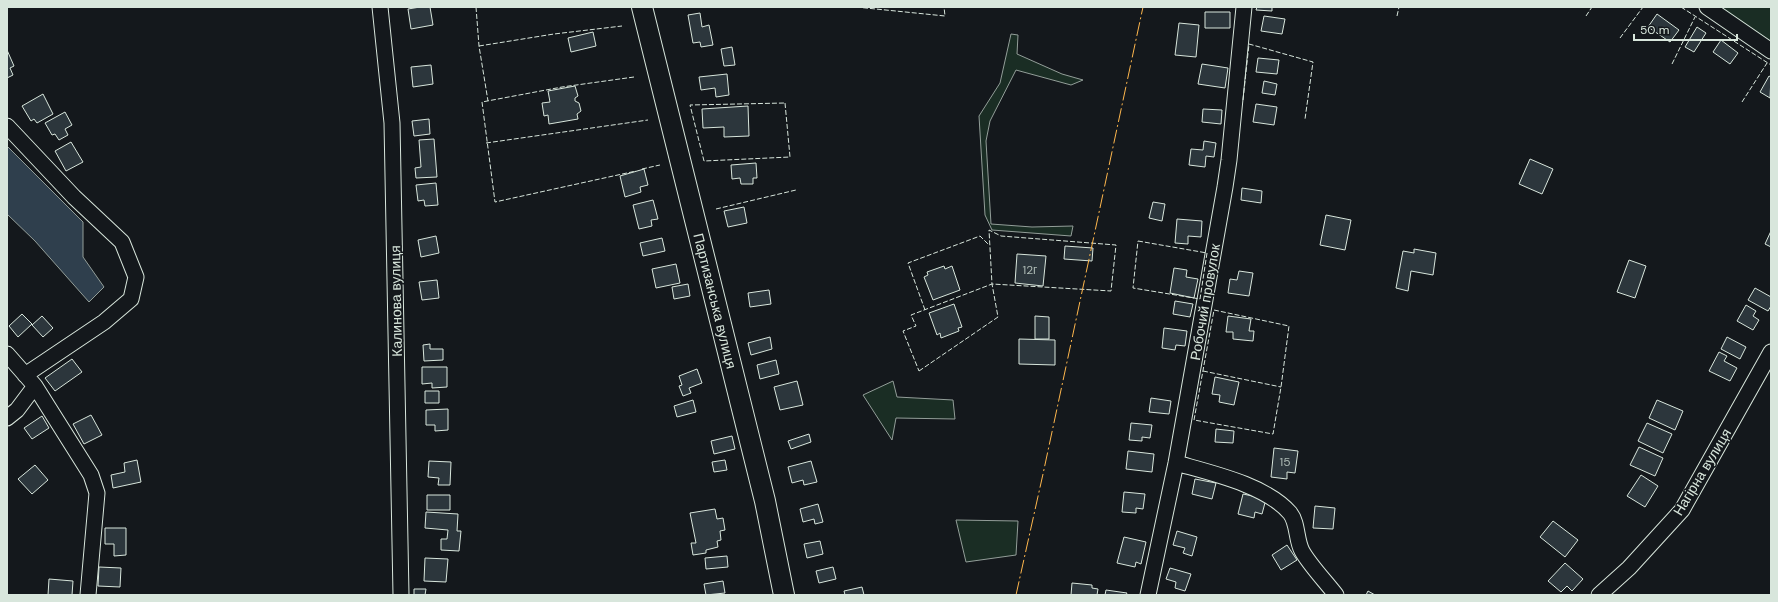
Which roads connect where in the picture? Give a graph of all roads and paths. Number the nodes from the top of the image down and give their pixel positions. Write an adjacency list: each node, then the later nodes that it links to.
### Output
1 (380, 7): 14 (street, Калинова вулиця)
2 (642, 7): 15 (main road, Партизанська вулиця)
3 (1244, 7): 12 (street, Робочий провулок)
4 (1707, 7): 5 (street)
5 (1771, 51)
6 (7, 126): 9 (street)
7 (1771, 352): 18 (street, Нагірна вулиця)
8 (7, 354): 9 (street)
9 (25, 375): 10 (street)
10 (35, 386): 11 (street); 13 (street)
11 (7, 418)
12 (1176, 463): 16 (street, Робочий провулок); 17 (street)
13 (88, 595)
14 (401, 595)
15 (784, 595)
16 (1148, 595)
17 (1336, 595)
18 (1598, 595)

